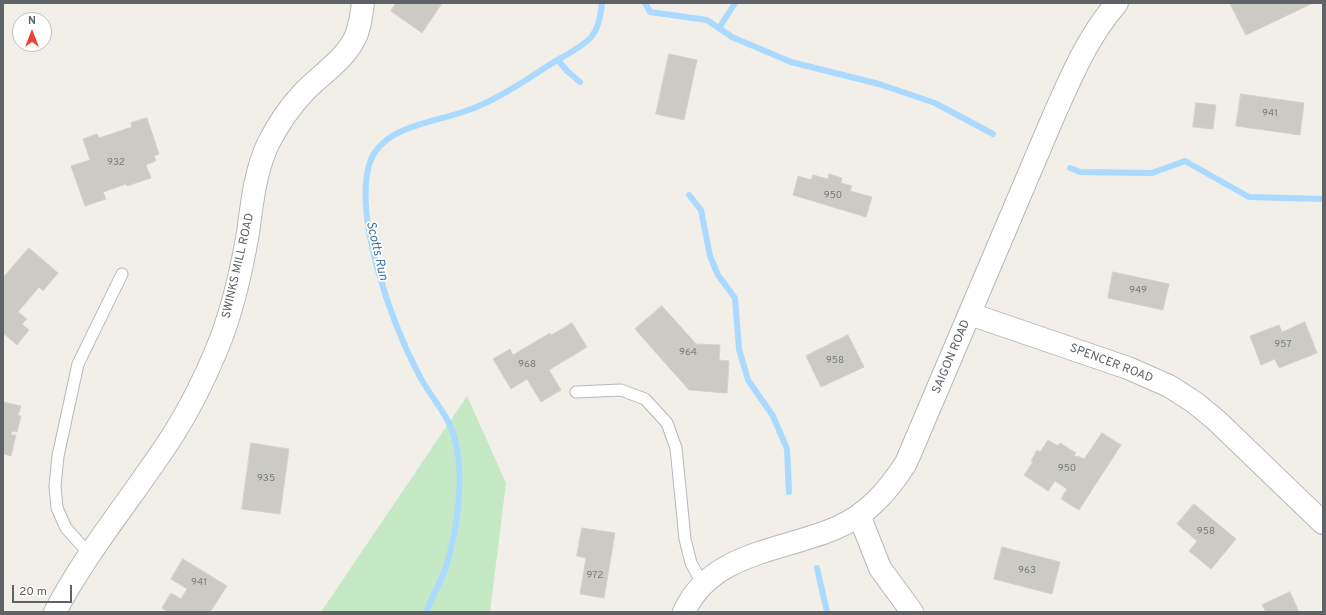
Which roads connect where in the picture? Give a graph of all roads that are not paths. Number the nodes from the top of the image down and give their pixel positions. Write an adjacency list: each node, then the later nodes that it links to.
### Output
1 (363, 3): 8 (street, SWINKS MILL ROAD)
2 (1117, 3): 4 (street, SAIGON ROAD)
3 (122, 274): 8 (lane)
4 (970, 314): 6 (street, SAIGON ROAD); 7 (street, SPENCER ROAD)
5 (576, 392): 9 (lane)
6 (859, 515): 9 (street, SAIGON ROAD); 12 (street)
7 (1323, 523)
8 (90, 555): 10 (street, SWINKS MILL ROAD)
9 (703, 585): 11 (street, SAIGON ROAD)
10 (55, 612)
11 (684, 612)
12 (912, 612)

